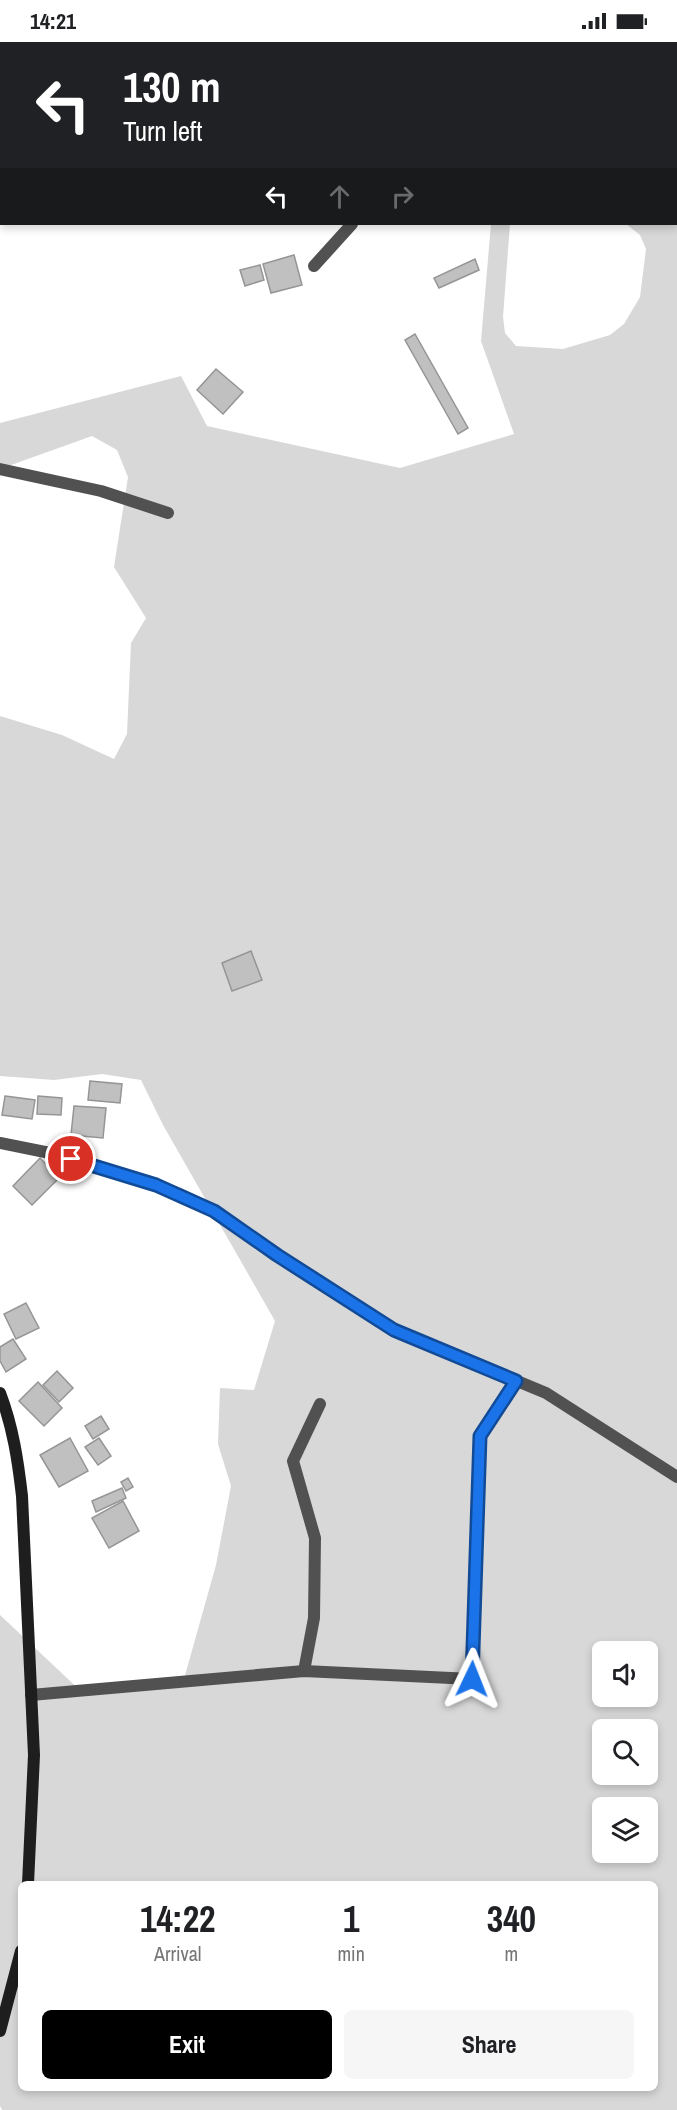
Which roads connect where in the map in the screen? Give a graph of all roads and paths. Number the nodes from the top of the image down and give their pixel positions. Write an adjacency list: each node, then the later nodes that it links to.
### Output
1 (351, 225): 2 (street)
2 (314, 266)
3 (0, 469): 4 (street)
4 (168, 513)
5 (0, 1143): 6 (street)
6 (516, 1381): 9 (street); 10 (street)
7 (0, 1393): 11 (street)
8 (320, 1404): 10 (street)
9 (677, 1477)
10 (304, 1671): 11 (street)
11 (31, 1695): 12 (street)
12 (27, 1881)
13 (18, 1962): 14 (street)
14 (0, 2031)

